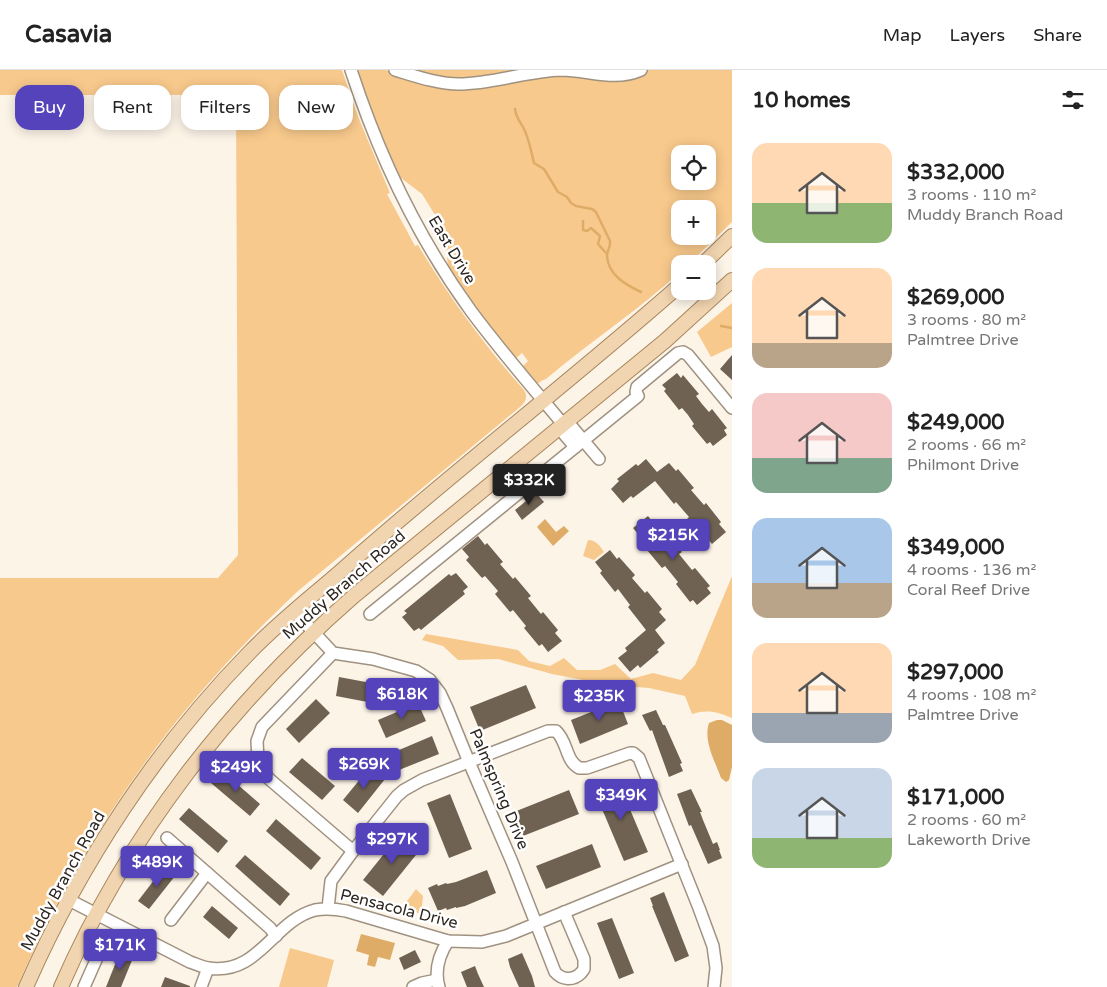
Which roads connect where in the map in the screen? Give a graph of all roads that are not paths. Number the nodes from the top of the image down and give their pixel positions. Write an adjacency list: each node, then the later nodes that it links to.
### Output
1 (352, 70): 8 (street, East Drive)
2 (395, 70): 3 (street)
3 (641, 70)
4 (732, 236): 5 (main road)
5 (712, 255)
6 (732, 280): 10 (main road, Muddy Branch Road)
7 (671, 293): 8 (main road, Muddy Branch Road)
8 (544, 401): 10 (street, East Drive); 13 (main road, Muddy Branch Road)
9 (732, 408): 11 (street)
10 (563, 424): 11 (street, East Drive); 15 (main road, Muddy Branch Road)
11 (579, 444): 12 (street, East Drive); 14 (street)
12 (599, 459)
13 (294, 611): 15 (street); 22 (main road, Muddy Branch Road)
14 (370, 614)
15 (314, 632): 16 (street); 25 (main road, Muddy Branch Road)
16 (333, 653): 17 (street, Palmspring Drive); 19 (street)
17 (468, 762): 19 (street); 20 (street); 27 (street, Palmspring Drive)
18 (167, 838): 21 (street)
19 (353, 851): 23 (street)
20 (682, 864): 24 (street, Pensacola Drive); 38 (street)
21 (207, 873): 26 (street); 28 (street)
22 (69, 900): 25 (street, Pensacola Drive); 33 (main road, Muddy Branch Road)
23 (328, 908): 28 (street, Pensacola Drive); 29 (street, Pensacola Drive)
24 (564, 912): 27 (street, Pensacola Drive); 27 (street, Palmspring Drive)
25 (96, 913): 31 (street, Pensacola Drive); 34 (main road, Muddy Branch Road)
26 (171, 920)
27 (536, 924): 29 (street, Pensacola Drive)
28 (276, 936): 31 (street, Pensacola Drive)
29 (448, 941): 32 (street)
30 (104, 942): 35 (street)
31 (208, 968): 36 (street)
32 (438, 984): 37 (street)
33 (26, 987)
34 (61, 987)
35 (84, 987)
36 (201, 987)
37 (413, 987)
38 (714, 987)

